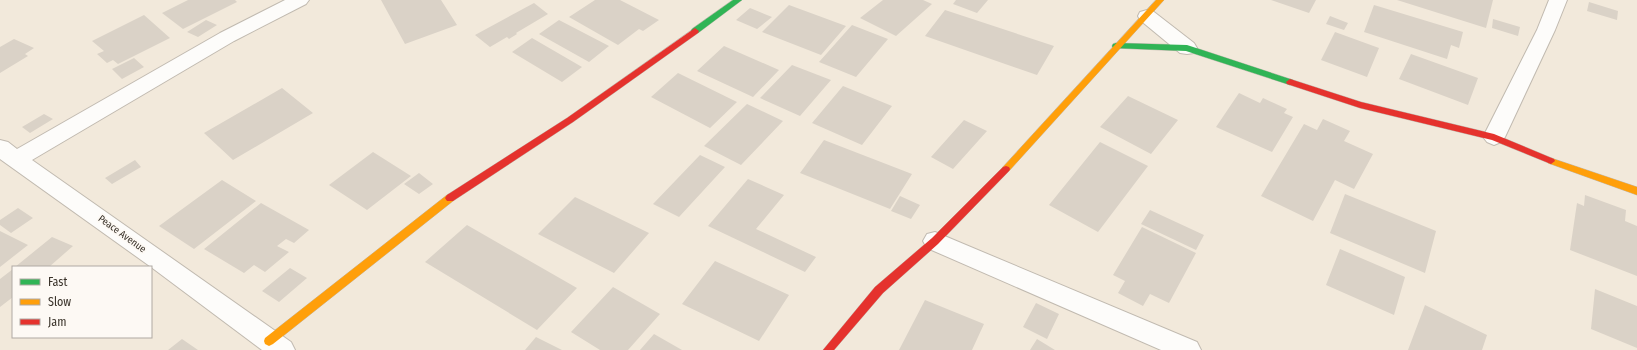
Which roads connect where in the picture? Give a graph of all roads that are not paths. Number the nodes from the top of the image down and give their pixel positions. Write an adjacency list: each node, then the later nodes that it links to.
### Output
1 (300, 0): 9 (street)
2 (738, 0): 12 (street)
3 (1160, 0): 5 (street)
4 (1558, 0): 8 (street)
5 (1147, 16): 6 (street); 7 (street)
6 (1116, 46): 7 (street); 11 (street)
7 (1187, 48): 8 (street)
8 (1494, 138): 10 (street)
9 (8, 154): 12 (street, Peace Avenue)
10 (1637, 191)
11 (935, 241): 13 (street); 14 (street)
12 (275, 346)
13 (828, 350)
14 (1188, 350)

